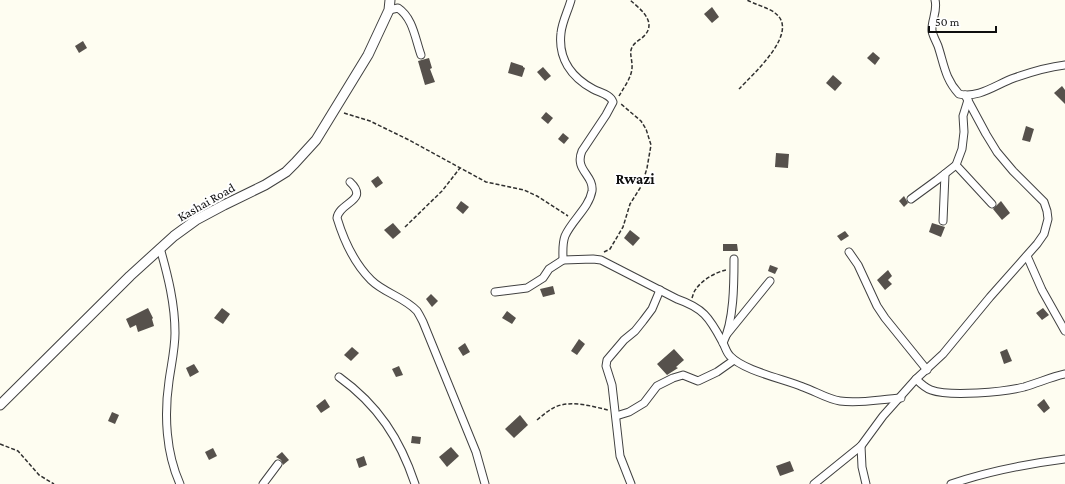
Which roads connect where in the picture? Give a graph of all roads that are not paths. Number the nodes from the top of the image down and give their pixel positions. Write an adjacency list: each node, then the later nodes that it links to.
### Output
1 (390, 0): 4 (street, Kashai Road)
2 (571, 0): 18 (street)
3 (935, 0): 7 (street)
4 (389, 10): 5 (street); 14 (street, Kashai Road)
5 (421, 55)
6 (1065, 65): 7 (street)
7 (966, 98): 8 (street); 16 (street)
8 (956, 165): 9 (street); 12 (street)
9 (945, 174): 11 (street); 13 (street)
10 (350, 182): 39 (street)
11 (910, 199)
12 (992, 204)
13 (943, 222)
14 (160, 248): 31 (street, Kashai Road); 36 (street)
15 (849, 252): 26 (street)
16 (1027, 256): 22 (street); 26 (street)
17 (734, 259): 23 (street)
18 (563, 260): 20 (street); 21 (street)
19 (770, 280): 23 (street)
20 (660, 290): 24 (street); 32 (street)
21 (496, 292)
22 (1065, 331)
23 (727, 334): 24 (street)
24 (723, 343): 25 (street)
25 (734, 360): 30 (street); 32 (street)
26 (927, 370): 29 (street)
27 (1065, 374): 29 (street)
28 (339, 377): 38 (street)
29 (916, 380): 30 (street)
30 (901, 398): 33 (street)
31 (0, 405)
32 (616, 414): 40 (street)
33 (861, 446): 41 (street); 42 (street)
34 (1065, 459): 43 (street)
35 (278, 464): 37 (street)
36 (180, 484)
37 (263, 484)
38 (415, 484)
39 (485, 484)
40 (631, 484)
41 (814, 484)
42 (866, 484)
43 (951, 484)

